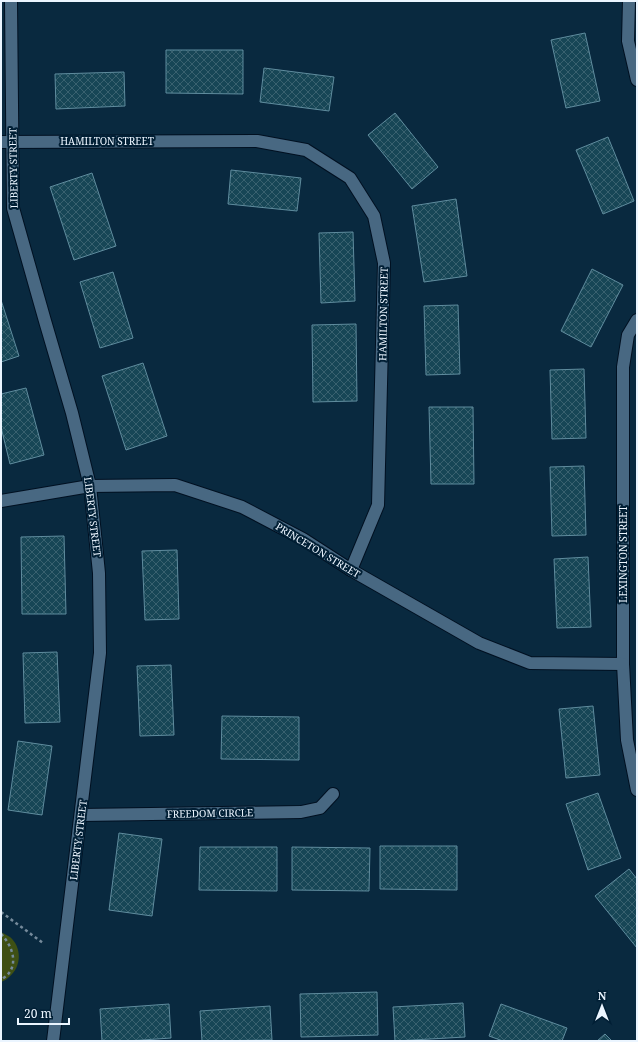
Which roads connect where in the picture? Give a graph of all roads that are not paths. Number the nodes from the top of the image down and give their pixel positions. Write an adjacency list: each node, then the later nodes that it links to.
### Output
1 (11, 1): 4 (street, LIBERTY STREET)
2 (628, 1): 3 (street)
3 (637, 80)
4 (7, 142): 6 (street, LIBERTY STREET); 8 (street, HAMILTON STREET)
5 (637, 320): 9 (street, LEXINGTON STREET)
6 (90, 486): 7 (street, PRINCETON STREET); 8 (street, PRINCETON STREET); 12 (street, LIBERTY STREET)
7 (1, 500)
8 (351, 570): 9 (street, PRINCETON STREET)
9 (623, 664): 10 (street, LEXINGTON STREET)
10 (637, 790)
11 (333, 794): 12 (street, FREEDOM CIRCLE)
12 (81, 815): 13 (street, LIBERTY STREET)
13 (53, 1041)

